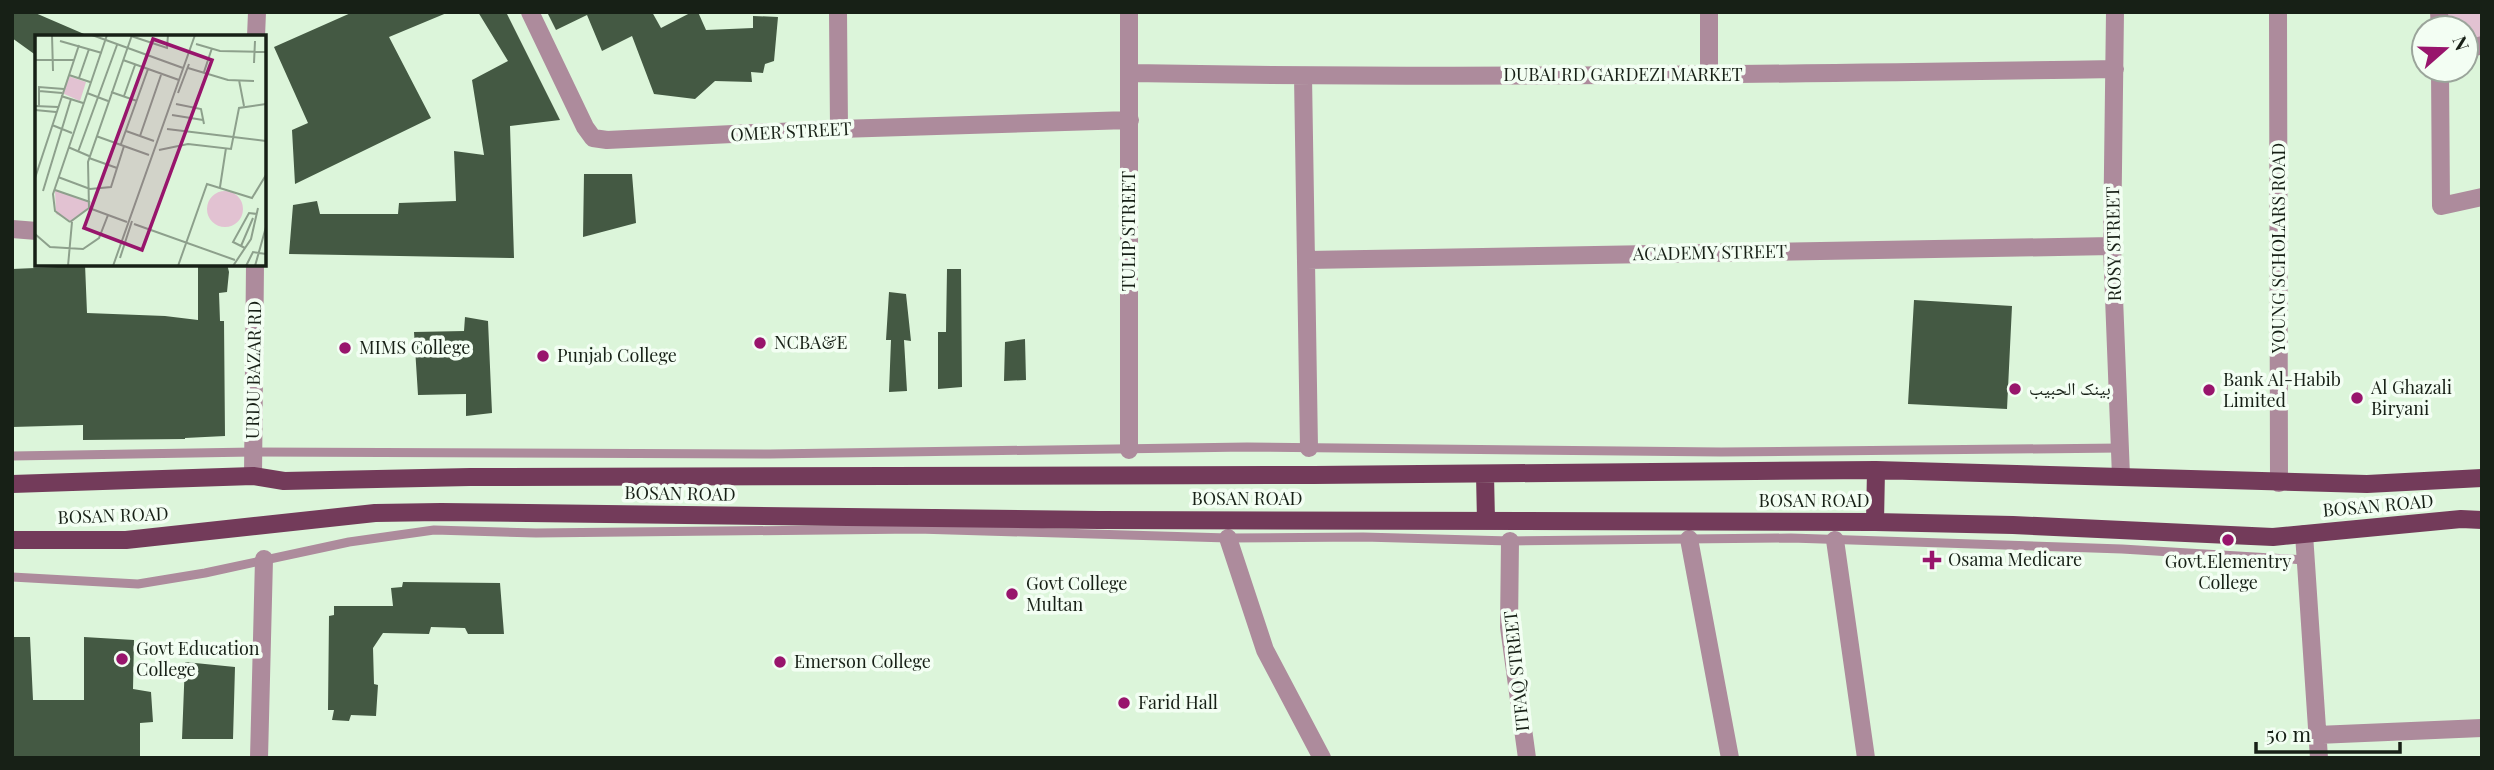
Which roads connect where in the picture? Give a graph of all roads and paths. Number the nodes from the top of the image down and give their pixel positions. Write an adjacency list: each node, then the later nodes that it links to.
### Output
1 (257, 12): 8 (street)
2 (530, 12): 15 (street, OMER STREET)
3 (838, 12): 15 (street)
4 (1129, 12): 10 (street, TULIP STREET)
5 (1709, 12): 11 (street)
6 (2115, 12): 9 (street, ROSY STREET)
7 (2278, 12): 32 (street, YOUNG SCHOLARS ROAD)
8 (256, 35)
9 (2115, 69): 11 (street, DUBAI RD GARDEZI MARKET); 19 (street, ROSY STREET)
10 (1130, 73): 12 (street, DUBAI RD GARDEZI MARKET); 14 (street, TULIP STREET)
11 (1709, 75): 12 (street, DUBAI RD GARDEZI MARKET)
12 (1303, 76): 20 (street)
13 (2440, 84): 16 (street)
14 (1130, 120): 15 (street, OMER STREET); 24 (street, TULIP STREET)
15 (839, 129)
16 (2482, 197)
17 (12, 229): 18 (street)
18 (35, 231)
19 (2112, 246): 20 (street, ACADEMY STREET); 23 (street, ROSY STREET)
20 (1307, 260): 22 (street)
21 (255, 266): 25 (street, URDU BAZAR RD)
22 (1309, 448): 23 (lane); 24 (lane)
23 (2120, 448): 30 (street, ROSY STREET)
24 (1129, 450): 25 (lane)
25 (253, 452): 26 (lane); 29 (street, URDU BAZAR RD)
26 (12, 456)
27 (1876, 470): 28 (main road, BOSAN ROAD); 30 (main road, BOSAN ROAD); 36 (main road)
28 (1485, 474): 29 (main road, BOSAN ROAD); 35 (main road)
29 (253, 476): 33 (main road, BOSAN ROAD)
30 (2121, 476): 32 (main road, BOSAN ROAD)
31 (2482, 478): 32 (main road, BOSAN ROAD)
32 (2279, 483)
33 (12, 484)
34 (2482, 520): 37 (main road, BOSAN ROAD)
35 (1486, 522): 36 (main road, BOSAN ROAD); 40 (main road, BOSAN ROAD)
36 (1875, 522): 37 (main road, BOSAN ROAD)
37 (2304, 534): 44 (street)
38 (1228, 538): 42 (lane); 43 (lane); 49 (street)
39 (1689, 539): 41 (lane); 42 (lane); 51 (street)
40 (12, 540)
41 (1835, 540): 44 (lane); 52 (street)
42 (1510, 541): 50 (street, ITFAQ STREET)
43 (264, 559): 45 (lane); 48 (street)
44 (2305, 560): 47 (street)
45 (12, 577)
46 (2482, 728): 47 (street)
47 (2317, 735): 53 (street)
48 (259, 758)
49 (1322, 758)
50 (1527, 758)
51 (1730, 758)
52 (1866, 758)
53 (2319, 758)

